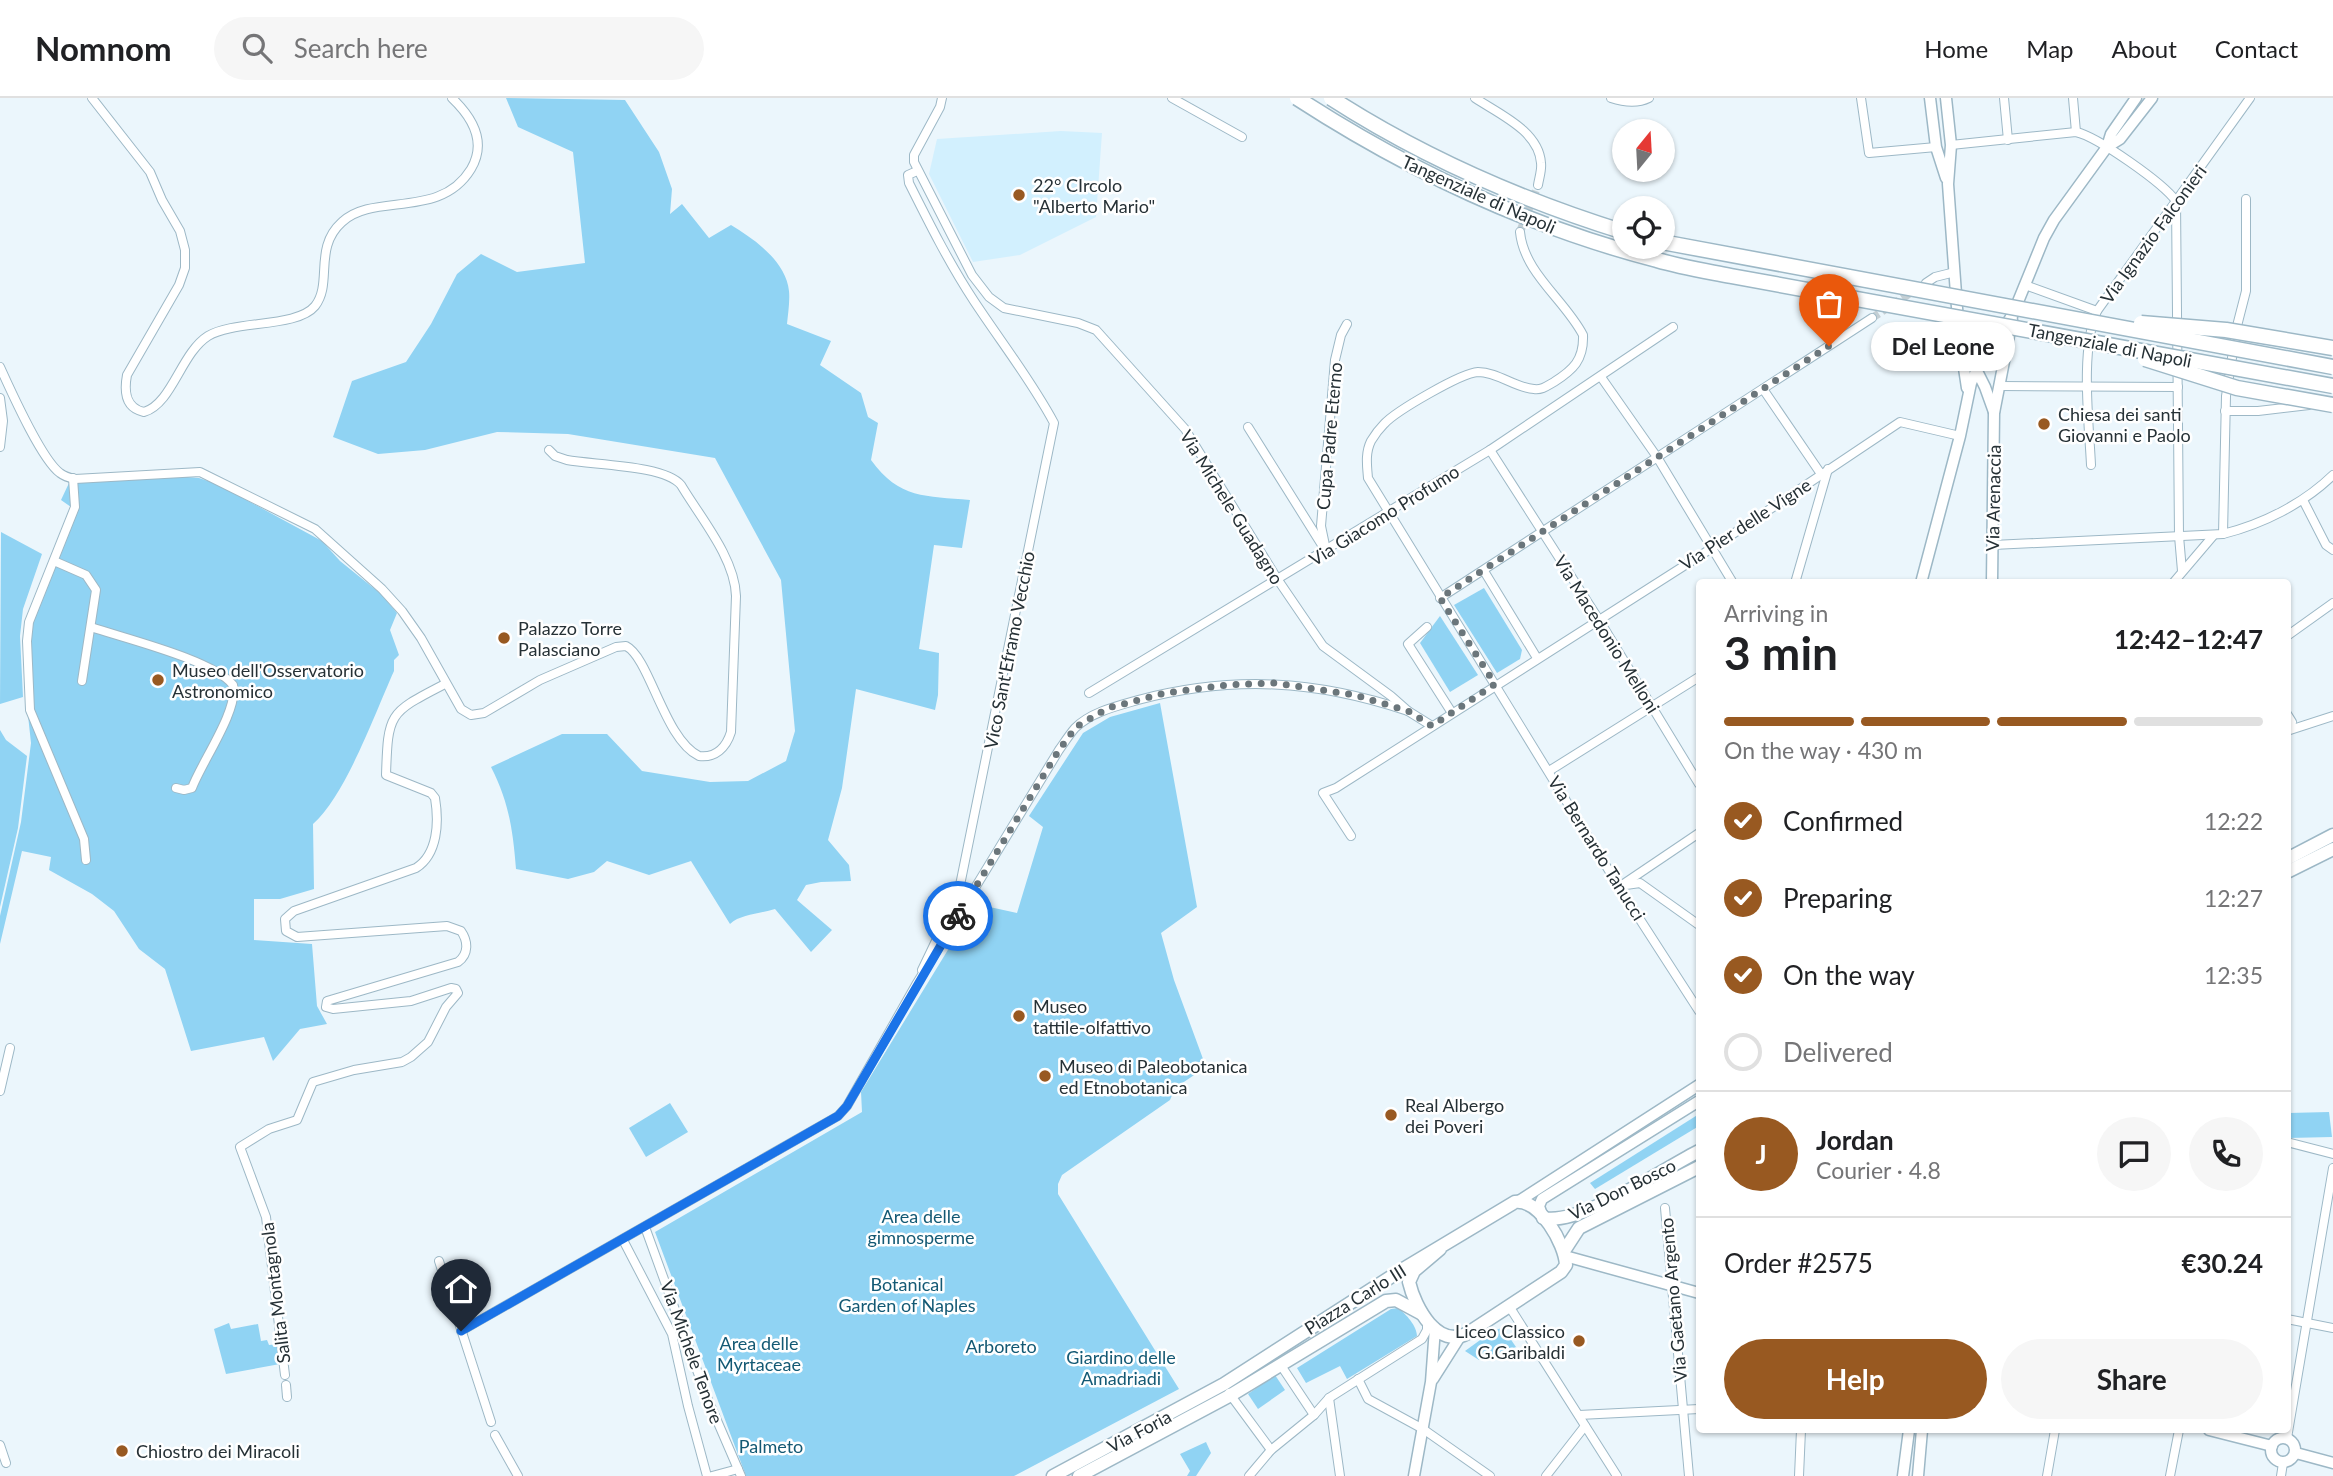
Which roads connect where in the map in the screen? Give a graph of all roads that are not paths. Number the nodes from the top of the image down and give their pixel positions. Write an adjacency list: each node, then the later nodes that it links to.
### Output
1 (92, 98): 2 (street)
2 (452, 98)
3 (942, 98): 24 (street)
4 (1172, 98): 19 (street)
5 (1297, 98): 42 (highway, Tangenziale di Napoli, bridge)
6 (1331, 98): 29 (highway, Tangenziale di Napoli, bridge)
7 (1475, 98): 26 (street)
8 (1611, 98): 9 (street)
9 (1649, 98)
10 (1861, 98): 22 (street)
11 (1930, 98): 22 (main road)
12 (1946, 98): 21 (main road)
13 (2004, 98): 20 (street)
14 (2073, 98): 18 (street)
15 (2136, 98): 23 (main road)
16 (2152, 98): 23 (main road)
17 (2250, 98): 28 (street, Via Ignazio Falconieri)
18 (2076, 132): 20 (street); 23 (street)
19 (1242, 137)
20 (2008, 140): 21 (street)
21 (1951, 145): 22 (main road); 25 (main road)
22 (1936, 147): 25 (main road)
23 (2107, 147): 28 (street); 34 (main road)
24 (917, 171): 86 (street, Via Michele Guadagno); 117 (street, Vico Sant'Eframo Vecchio)
25 (1948, 184): 32 (main road)
26 (1538, 185)
27 (2246, 200): 56 (street)
28 (2176, 201): 35 (street, Via Ignazio Falconieri); 50 (street)
29 (1612, 228)
30 (1520, 232): 69 (street, Via Bernardo Tanucci)
31 (1675, 244): 37 (highway, Tangenziale di Napoli, bridge)
32 (1955, 272): 33 (street); 41 (main road)
33 (1926, 283)
34 (2025, 285): 35 (street); 36 (main road)
35 (2097, 312): 49 (street, Via Ignazio Falconieri)
36 (2013, 314): 46 (main road); 48 (main road)
37 (2063, 316): 43 (highway, bridge); 45 (highway, Tangenziale di Napoli, bridge)
38 (1872, 318): 52 (street)
39 (1347, 324): 76 (street, Cupa Padre Eterno)
40 (1673, 327): 47 (street, Via Giacomo Profumo)
41 (1961, 342): 46 (main road); 53 (main road)
42 (2098, 343): 51 (highway, Tangenziale di Napoli, bridge); 55 (highway, bridge)
43 (2333, 348)
44 (0, 367): 67 (street)
45 (2333, 367)
46 (1977, 369): 53 (main road); 57 (main road)
47 (1601, 377): 62 (street, Via Giacomo Profumo); 63 (street)
48 (2000, 386): 49 (street); 57 (main road)
49 (2088, 387): 50 (street); 64 (street, Via Ignazio Falconieri)
50 (2178, 387): 72 (street)
51 (2333, 387)
52 (1763, 389): 63 (street); 65 (street)
53 (1968, 394): 59 (main road)
54 (0, 398): 60 (street)
55 (2333, 403): 56 (street)
56 (2225, 411): 71 (street)
57 (1994, 413): 74 (main road, Via Arenaccia)
58 (1248, 427): 76 (street)
59 (1960, 436): 65 (street, Via Pier delle Vigne); 83 (main road)
60 (0, 447)
61 (549, 450): 96 (street)
62 (1490, 450): 69 (street, Via Giacomo Profumo); 70 (street, Via Macedonio Melloni)
63 (1657, 457): 70 (street); 75 (street)
64 (2091, 465)
65 (1825, 472): 75 (street, Via Pier delle Vigne); 82 (street)
66 (2333, 475): 68 (street)
67 (73, 478): 78 (street); 96 (street)
68 (2303, 500): 71 (street); 77 (street)
69 (1387, 511): 76 (street, Via Giacomo Profumo); 87 (street, Via Bernardo Tanucci)
70 (1542, 533): 79 (street); 89 (street, Via Macedonio Melloni)
71 (2223, 534): 73 (street)
72 (2179, 536): 73 (street); 74 (street); 80 (street)
73 (2213, 536): 80 (street)
74 (1993, 545): 84 (main road, Via Arenaccia)
75 (1712, 548): 81 (street); 89 (street, Via Pier delle Vigne)
76 (1326, 550): 86 (street, Via Giacomo Profumo)
77 (2333, 550)
78 (54, 562): 90 (street); 113 (street)
79 (1484, 571): 87 (street); 93 (street)
80 (2182, 571): 85 (street)
81 (1731, 579)
82 (1796, 579)
83 (1922, 579)
84 (1992, 579)
85 (2176, 579)
86 (1278, 580): 98 (street, Via Giacomo Profumo); 100 (street, Via Michele Guadagno)
87 (1440, 598): 97 (street, Via Bernardo Tanucci)
88 (2333, 603): 92 (street)
89 (1598, 619): 93 (street, Via Pier delle Vigne); 99 (street, Via Macedonio Melloni)
90 (91, 627): 95 (street); 107 (street)
91 (1427, 627): 101 (street)
92 (2291, 633)
93 (1537, 658): 97 (street, Via Pier delle Vigne)
94 (1696, 679): 99 (street)
95 (82, 681)
96 (445, 684): 150 (street, Salita Montagnola)
97 (1495, 684): 101 (street, Via Pier delle Vigne); 105 (street, Via Bernardo Tanucci)
98 (1090, 693)
99 (1653, 706): 105 (street); 106 (street, Via Macedonio Melloni)
100 (1408, 711): 103 (street); 117 (street)
101 (1452, 713): 103 (street)
102 (2333, 716): 104 (street)
103 (1432, 726): 110 (street)
104 (2291, 730)
105 (1549, 771): 115 (street, Via Bernardo Tanucci)
106 (1696, 779)
107 (176, 788)
108 (1696, 835): 115 (street)
109 (2333, 835): 112 (main road)
110 (1351, 836)
111 (2333, 849): 114 (main road)
112 (2291, 857)
113 (86, 860)
114 (2291, 870)
115 (1619, 887): 116 (street); 118 (street, Via Bernardo Tanucci)
116 (1696, 923)
117 (917, 983): 131 (street)
118 (1696, 1006)
119 (10, 1048): 121 (street)
120 (1696, 1087): 128 (main road)
121 (0, 1091)
122 (1696, 1103): 130 (main road)
123 (2291, 1143): 125 (street)
124 (1696, 1153): 130 (main road, Via Don Bosco)
125 (2333, 1154)
126 (2333, 1168): 141 (street)
127 (1696, 1169): 134 (main road, Via Don Bosco)
128 (1519, 1201): 130 (main road); 133 (main road, Piazza Carlo III)
129 (1665, 1208): 136 (street, Via Gaetano Argento)
130 (1544, 1218): 134 (main road)
131 (645, 1227): 132 (street); 144 (street, Via Michele Tenore)
132 (623, 1240): 145 (street); 146 (street)
133 (1440, 1249): 139 (main road, Piazza Carlo III); 148 (main road, Piazza Carlo III)
134 (1565, 1253): 136 (main road); 138 (main road)
135 (439, 1261): 145 (street)
136 (1672, 1285): 137 (main road); 157 (street, Via Gaetano Argento)
137 (1696, 1292)
138 (1509, 1306): 147 (main road); 161 (street)
139 (1426, 1316): 142 (main road, Piazza Carlo III); 149 (main road, Piazza Carlo III); 151 (street)
140 (2291, 1320): 141 (street)
141 (2306, 1323): 143 (street); 159 (street)
142 (1435, 1328): 147 (main road); 152 (main road)
143 (2333, 1328)
144 (683, 1329): 146 (street); 181 (street, Via Michele Tenore)
145 (461, 1331): 162 (street)
146 (672, 1334): 183 (street)
147 (1459, 1338): 152 (main road)
148 (1272, 1352): 154 (main road, Via Foria)
149 (1280, 1364): 154 (main road, Via Foria); 160 (street)
150 (285, 1375)
151 (1358, 1379): 156 (street); 164 (street)
152 (1431, 1382): 164 (main road)
153 (286, 1385): 155 (street, Salita Montagnola)
154 (1227, 1390): 176 (street); 184 (main road, Via Foria); 185 (main road, Via Foria)
155 (287, 1397)
156 (1329, 1398): 160 (street); 187 (street)
157 (1684, 1409): 158 (street); 161 (street); 192 (street, Via Gaetano Argento)
158 (1696, 1409)
159 (2291, 1414)
160 (1314, 1415): 176 (street)
161 (1579, 1415): 163 (street)
162 (491, 1422)
163 (1586, 1426): 190 (street); 191 (street)
164 (1423, 1429): 188 (main road); 189 (street)
165 (1801, 1433): 193 (street)
166 (1909, 1433): 194 (main road)
167 (1923, 1433): 195 (main road)
168 (2054, 1433): 196 (street)
169 (2178, 1433): 197 (street)
170 (2221, 1433): 175 (main road)
171 (2288, 1433): 173 (street)
172 (495, 1435): 182 (street)
173 (2287, 1438): 175 (main road); 177 (main road)
174 (0, 1445): 178 (street)
175 (2272, 1446): 179 (main road)
176 (1271, 1450): 186 (street)
177 (2296, 1453): 179 (main road); 180 (main road)
178 (6, 1463)
179 (2283, 1463): 198 (street)
180 (2333, 1463)
181 (739, 1472): 183 (street)
182 (518, 1476)
183 (710, 1476)
184 (1053, 1476)
185 (1079, 1476)
186 (1249, 1476)
187 (1339, 1476)
188 (1414, 1476)
189 (1490, 1476)
190 (1546, 1476)
191 (1617, 1476)
192 (1689, 1476)
193 (1799, 1476)
194 (1903, 1476)
195 (1918, 1476)
196 (2047, 1476)
197 (2170, 1476)
198 (2281, 1476)

